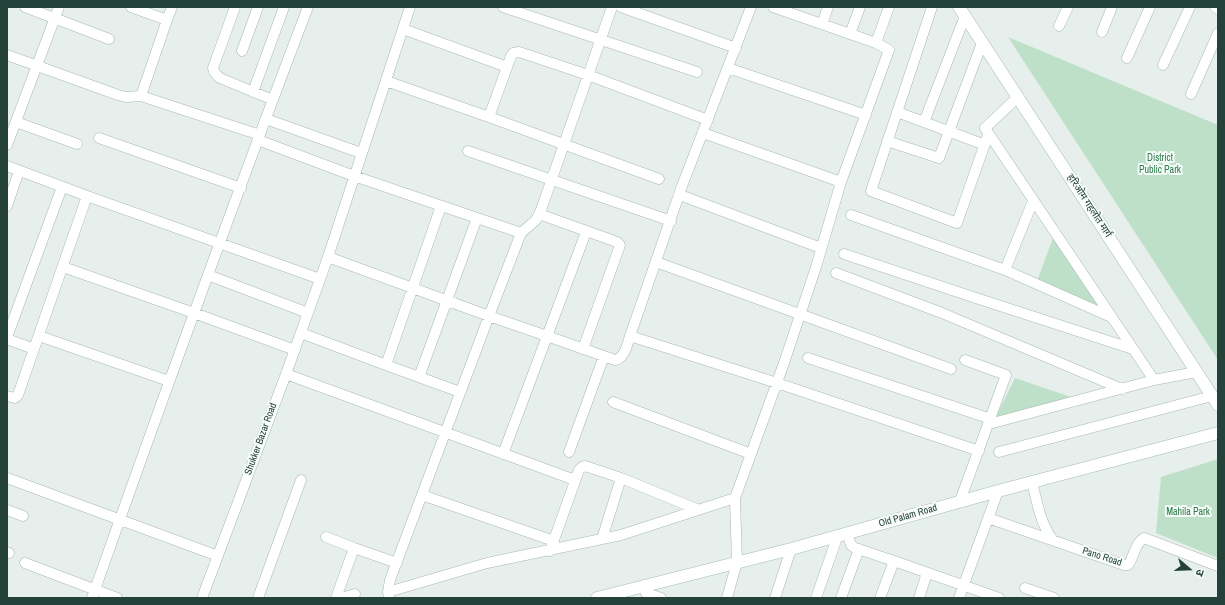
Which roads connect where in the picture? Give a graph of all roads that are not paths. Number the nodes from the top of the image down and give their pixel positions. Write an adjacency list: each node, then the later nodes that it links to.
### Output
1 (25, 7): 26 (street)
2 (59, 7): 26 (street)
3 (131, 7): 27 (street)
4 (172, 7): 27 (street)
5 (235, 7): 49 (street)
6 (258, 7): 39 (street)
7 (284, 7): 49 (street)
8 (308, 7): 53 (street)
9 (410, 7): 30 (street, Shukker Bazar Road)
10 (503, 7): 35 (street)
11 (612, 7): 35 (street)
12 (621, 7): 38 (street)
13 (751, 7): 38 (street)
14 (773, 7): 28 (street)
15 (828, 7): 28 (street)
16 (860, 7): 33 (street)
17 (889, 7): 37 (street)
18 (932, 7): 54 (street)
19 (1068, 7): 29 (street)
20 (1112, 7): 31 (street)
21 (1150, 7): 41 (street)
22 (1190, 7): 42 (street)
23 (1215, 7): 24 (street)
24 (1218, 9)
25 (962, 11): 36 (street, हरिओम गहलोत मार्ग); 60 (street)
26 (54, 18): 34 (street); 43 (street)
27 (167, 20): 51 (street)
28 (822, 24): 33 (street)
29 (1059, 26)
30 (403, 29): 44 (street); 48 (street, Shukker Bazar Road)
31 (1102, 32)
32 (1218, 33): 50 (street)
33 (850, 34): 37 (street)
34 (109, 39)
35 (600, 40): 46 (street); 47 (street)
36 (982, 42): 52 (street, हरिओम गहलोत मार्ग); 61 (street)
37 (876, 44): 55 (street)
38 (736, 48): 45 (street)
39 (242, 51)
40 (7, 56): 43 (street)
41 (1127, 58)
42 (1163, 65)
43 (36, 66): 51 (street); 59 (street)
44 (507, 66): 47 (street); 56 (street)
45 (728, 68): 55 (street); 58 (street)
46 (697, 72)
47 (588, 75): 58 (street); 69 (street)
48 (386, 81): 56 (street); 72 (street, Shukker Bazar Road)
49 (253, 92): 53 (street)
50 (1191, 94)
51 (141, 96): 65 (street)
52 (1018, 97): 63 (street); 123 (street, हरिओम गहलोत मार्ग)
53 (273, 100): 57 (street)
54 (897, 112): 60 (street); 66 (street)
55 (866, 115): 78 (street)
56 (489, 117): 69 (street)
57 (266, 119): 65 (street); 72 (street)
58 (708, 120): 62 (street)
59 (16, 122): 67 (street); 68 (street)
60 (924, 122): 61 (street)
61 (949, 132): 66 (street); 70 (street)
62 (703, 133): 78 (street); 81 (street)
63 (988, 135): 70 (street); 83 (street)
64 (99, 138): 80 (street)
65 (259, 138): 75 (street); 80 (street)
66 (887, 141): 70 (street)
67 (77, 144)
68 (7, 145)
69 (564, 145): 76 (street); 77 (street)
70 (985, 145)
71 (468, 151): 76 (street)
72 (361, 153): 75 (street, Shukker Bazar Road)
73 (7, 166): 74 (street)
74 (19, 171): 79 (street); 84 (street)
75 (354, 176): 85 (street); 95 (street, Shukker Bazar Road)
76 (552, 179): 86 (street); 89 (street)
77 (659, 179)
78 (841, 182): 93 (street)
79 (62, 187): 82 (street); 113 (street)
80 (241, 188): 92 (street)
81 (680, 195): 89 (street); 93 (street)
82 (87, 196): 92 (street); 97 (street)
83 (1033, 201): 98 (street); 108 (street)
84 (7, 206)
85 (441, 206): 88 (street); 102 (street)
86 (539, 214): 90 (street); 91 (street)
87 (851, 215): 98 (street)
88 (477, 218): 91 (street); 103 (street)
89 (671, 221): 96 (street)
90 (586, 232): 111 (street); 115 (street)
91 (521, 233): 107 (street)
92 (220, 244): 100 (street); 101 (street)
93 (821, 248): 106 (street)
94 (844, 254): 116 (street)
95 (328, 257): 101 (street, Shukker Bazar Road); 102 (street)
96 (656, 262): 106 (street); 112 (street)
97 (63, 268): 104 (street); 110 (street)
98 (1005, 270): 108 (street)
99 (836, 273): 129 (street)
100 (208, 275): 104 (street); 105 (street)
101 (320, 279): 105 (street, Shukker Bazar Road)
102 (412, 288): 103 (street); 121 (street)
103 (447, 301): 107 (street); 125 (street)
104 (194, 313): 117 (street); 127 (street)
105 (308, 313): 109 (street, Shukker Bazar Road)
106 (800, 314): 122 (street); 128 (street)
107 (488, 316): 111 (street); 130 (street)
108 (1111, 317): 116 (street)
109 (301, 333): 117 (street, Shukker Bazar Road); 121 (street)
110 (39, 336): 114 (street); 127 (street)
111 (547, 336): 115 (street); 140 (street)
112 (630, 336): 118 (street); 128 (street)
113 (7, 338): 114 (street)
114 (34, 349): 131 (street)
115 (583, 349): 118 (street)
116 (1133, 349): 126 (street)
117 (295, 350): 124 (street, Shukker Bazar Road)
118 (604, 356): 138 (street)
119 (808, 358): 134 (street)
120 (965, 360): 134 (street)
121 (386, 365): 125 (street)
122 (951, 369)
123 (1196, 372): 126 (street); 132 (street, हरिओम गहलोत मार्ग)
124 (286, 374): 135 (street); 165 (street, Shukker Bazar Road)
125 (419, 377): 130 (street)
126 (1154, 380): 129 (street)
127 (168, 381): 155 (street)
128 (777, 383): 137 (street); 141 (street)
129 (1122, 389): 134 (street)
130 (460, 392): 135 (street)
131 (7, 396)
132 (1215, 401): 139 (street)
133 (613, 402): 141 (street)
134 (990, 421): 137 (street)
135 (445, 433): 140 (street); 148 (street)
136 (1218, 434): 146 (street, Old Palam Road)
137 (979, 451): 150 (street)
138 (569, 452)
139 (999, 452)
140 (503, 454): 145 (street)
141 (751, 454): 149 (street)
142 (7, 478): 155 (street)
143 (621, 478): 145 (street); 152 (street); 158 (street)
144 (301, 480): 180 (street)
145 (575, 480): 160 (street)
146 (1032, 482): 147 (street, Old Palam Road); 159 (street)
147 (998, 491): 150 (street, Old Palam Road); 154 (street)
148 (422, 495): 160 (street); 168 (street)
149 (735, 498): 152 (street); 169 (street)
150 (960, 501): 156 (street, Old Palam Road)
151 (7, 510): 153 (street)
152 (699, 510): 158 (street)
153 (23, 516)
154 (988, 518): 159 (street); 172 (street)
155 (119, 520): 165 (street); 175 (street)
156 (842, 534): 162 (street, Old Palam Road); 163 (street); 187 (street)
157 (326, 537): 161 (street)
158 (602, 539): 164 (street)
159 (1052, 540): 170 (street, Pano Road)
160 (554, 541): 164 (street)
161 (354, 548): 168 (street); 181 (street)
162 (791, 549): 169 (street, Old Palam Road); 186 (street)
163 (859, 549): 166 (street); 188 (street)
164 (550, 551): 177 (street)
165 (218, 556): 179 (street, Shukker Bazar Road)
166 (894, 561): 171 (street); 189 (street)
167 (25, 562): 175 (street)
168 (397, 562): 177 (street)
169 (737, 562): 174 (street, Old Palam Road); 185 (street)
170 (1218, 566)
171 (927, 573): 172 (street); 190 (street)
172 (964, 585): 191 (street); 192 (street)
173 (1025, 588): 193 (street)
174 (646, 592): 183 (street, Old Palam Road); 184 (street)
175 (93, 594): 178 (street)
176 (355, 594): 182 (street)
177 (388, 595)
178 (117, 598)
179 (202, 598)
180 (258, 598)
181 (336, 598)
182 (341, 598)
183 (597, 598)
184 (661, 598)
185 (727, 598)
186 (775, 598)
187 (816, 598)
188 (841, 598)
189 (880, 598)
190 (919, 598)
191 (959, 598)
192 (999, 598)
193 (1054, 598)

